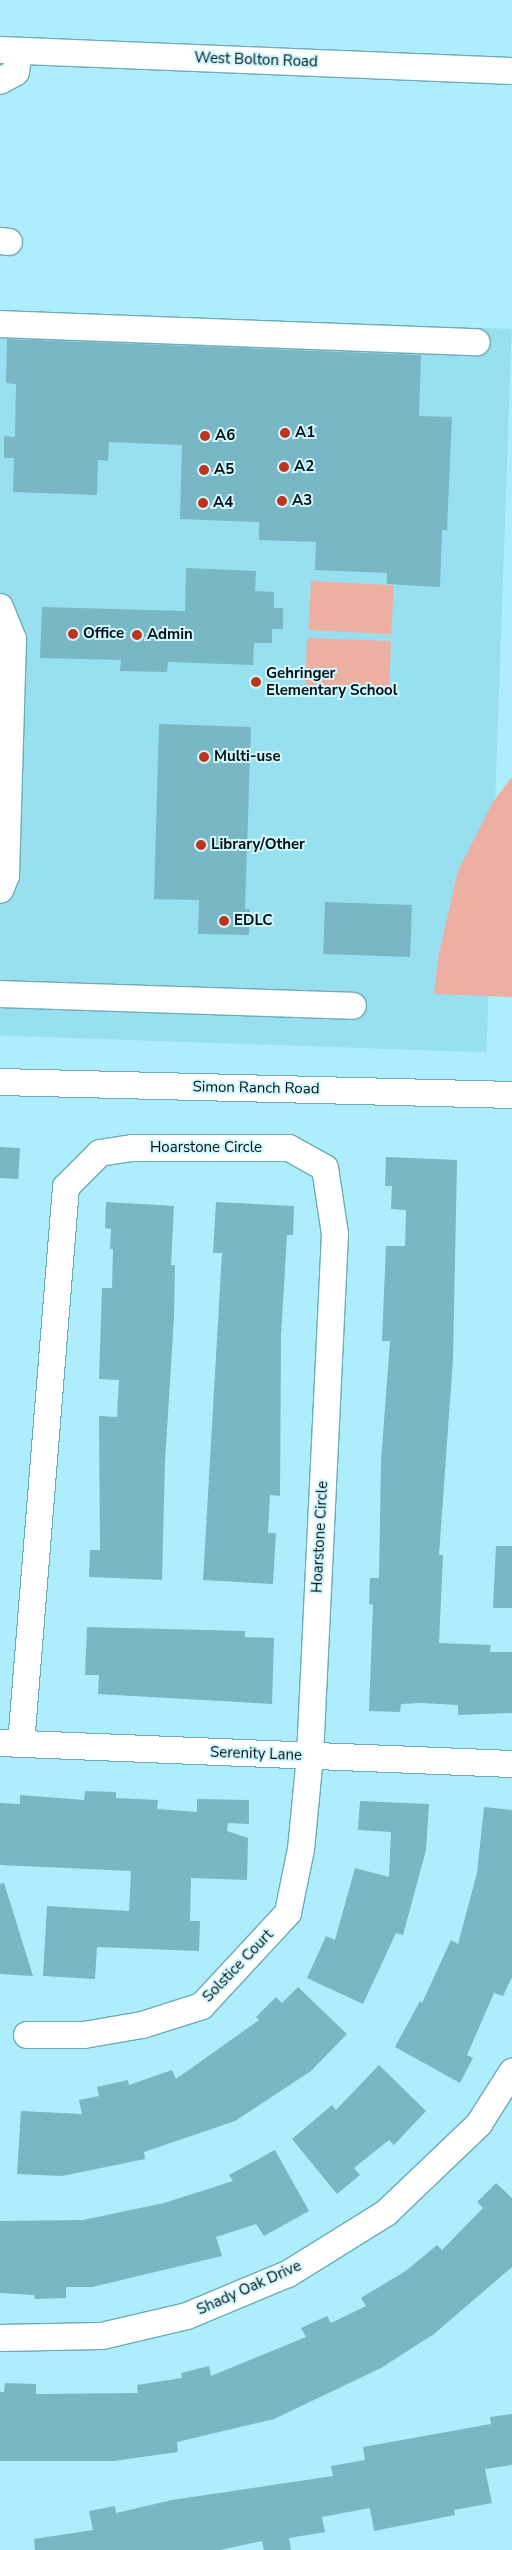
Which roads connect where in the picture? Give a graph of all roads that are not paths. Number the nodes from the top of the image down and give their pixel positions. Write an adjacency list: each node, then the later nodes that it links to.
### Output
1 (9, 50): 2 (street, West Bolton Road); 3 (street)
2 (512, 71)
3 (0, 81)
4 (0, 324): 5 (street)
5 (477, 342)
6 (0, 607): 7 (street)
7 (0, 890)
8 (0, 994): 9 (street)
9 (353, 1006)
10 (0, 1082): 11 (street, Simon Ranch Road)
11 (512, 1095)
12 (11, 1744): 13 (street, Serenity Lane); 13 (street, Hoarstone Circle)
13 (310, 1756): 14 (street, Serenity Lane); 15 (street, Solstice Court)
14 (512, 1764)
15 (27, 2035)
16 (512, 2072): 17 (street, Shady Oak Drive)
17 (0, 2338)

